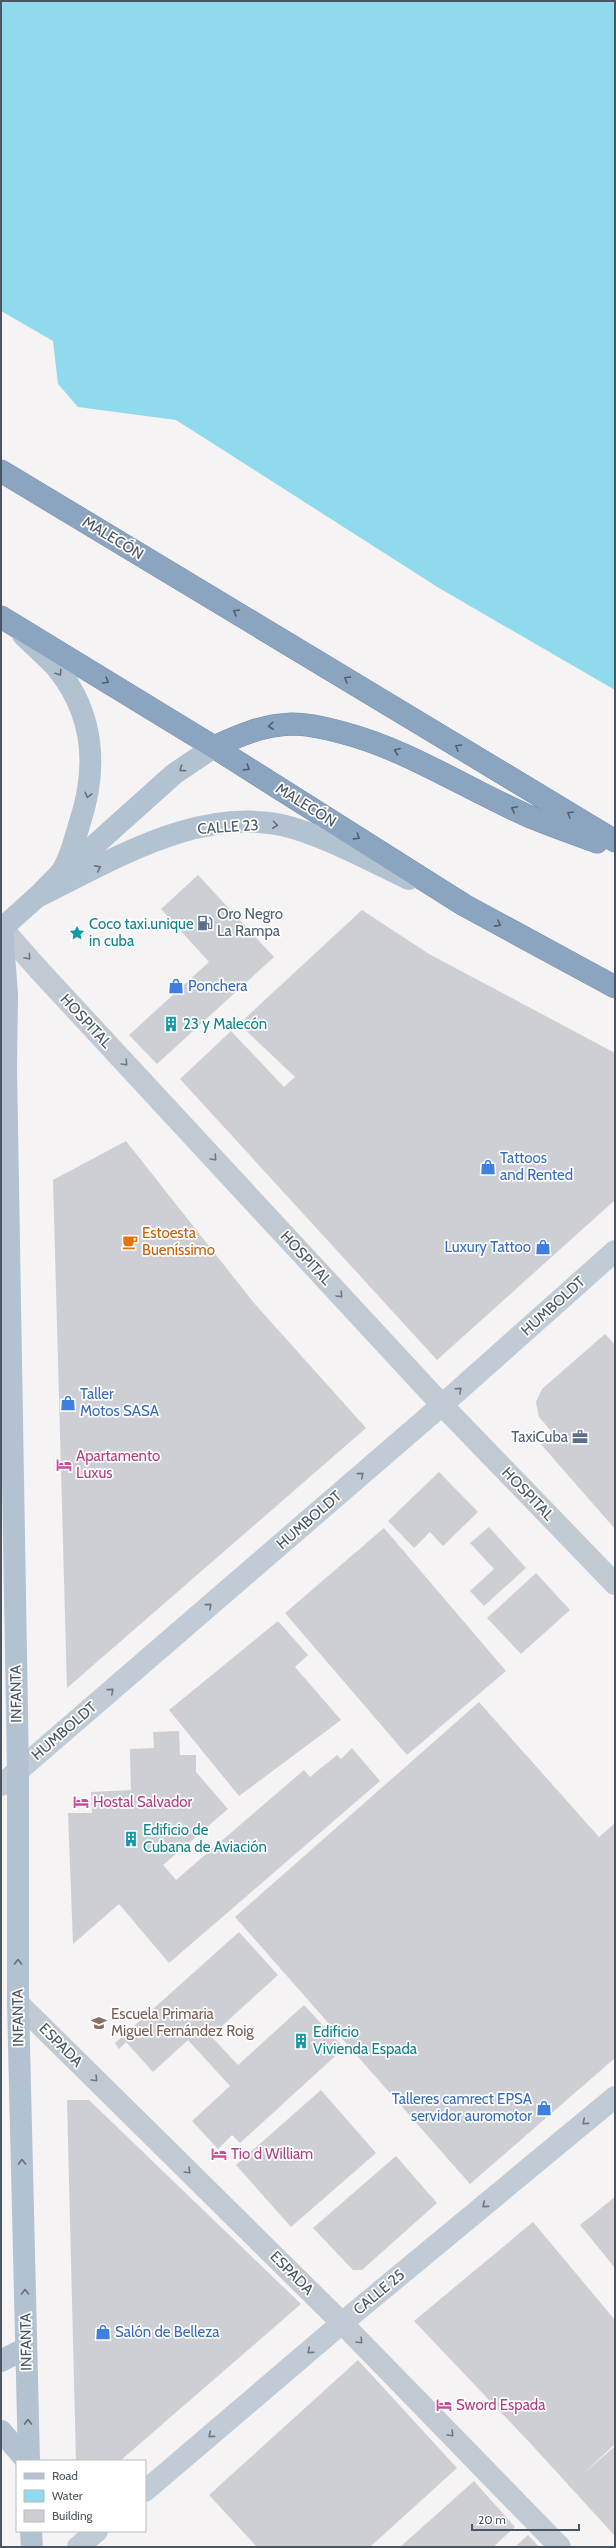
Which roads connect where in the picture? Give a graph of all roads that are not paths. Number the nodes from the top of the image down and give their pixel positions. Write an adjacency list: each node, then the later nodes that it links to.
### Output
1 (1, 471): 4 (highway, MALECÓN, one-way to 1)
2 (7, 621): 3 (highway, MALECÓN, one-way to 3); 6 (main road, one-way to 6)
3 (214, 747): 5 (highway, one-way to 3); 6 (main road, CALLE 23, one-way to 6); 7 (highway, MALECÓN, one-way to 7)
4 (615, 841)
5 (615, 849)
6 (37, 897): 7 (main road, CALLE 23, one-way to 7); 8 (main road, CALLE 23)
7 (464, 905): 9 (highway, MALECÓN, one-way to 9)
8 (2, 928): 10 (main road, INFANTA); 12 (street, HOSPITAL, one-way to 12)
9 (615, 987)
10 (4, 1064): 14 (main road, INFANTA)
11 (615, 1251): 12 (street, HUMBOLDT, one-way to 11)
12 (442, 1405): 13 (street, HOSPITAL); 14 (street, HUMBOLDT, one-way to 12)
13 (615, 1584)
14 (18, 1771): 15 (street, HUMBOLDT); 16 (main road, INFANTA, one-way to 14)
15 (1, 1785)
16 (18, 2003): 18 (street, ESPADA, one-way to 18); 19 (main road, INFANTA, one-way to 16)
17 (615, 2097): 18 (street, CALLE 25, one-way to 18)
18 (342, 2323): 24 (street, CALLE 25, one-way to 24); 29 (street, ESPADA, one-way to 29)
19 (26, 2348): 20 (main road); 23 (main road, INFANTA, one-way to 19)
20 (1, 2361)
21 (1, 2431): 22 (main road)
22 (27, 2460)
23 (28, 2460)
24 (146, 2490)
25 (31, 2532): 27 (main road)
26 (96, 2532): 28 (street)
27 (32, 2547)
28 (78, 2547)
29 (560, 2547)

